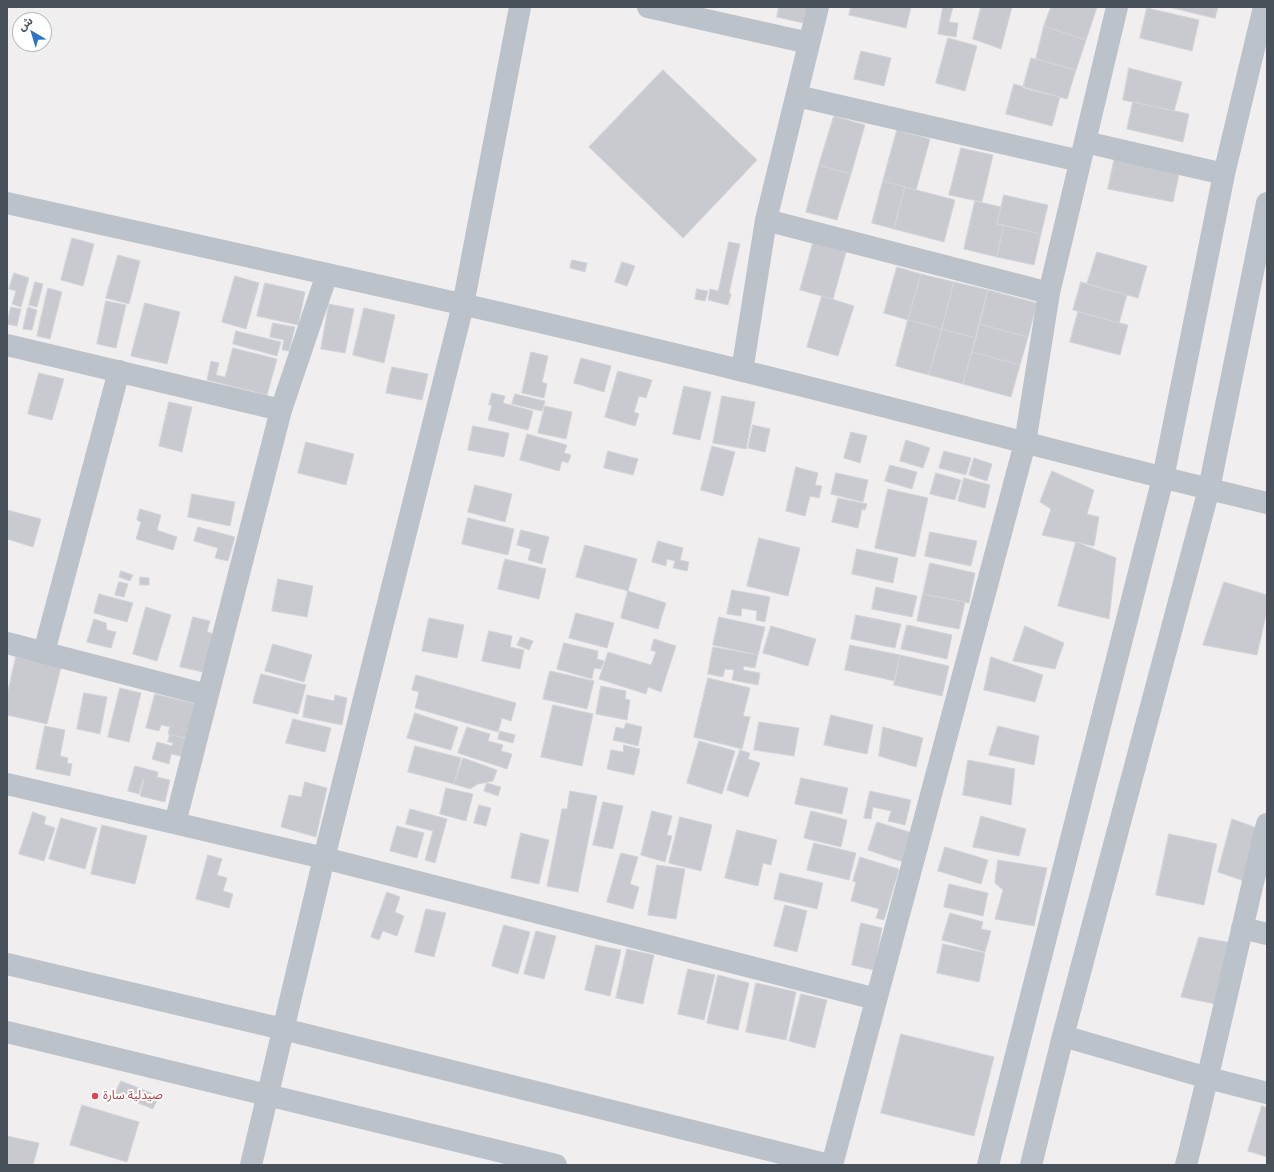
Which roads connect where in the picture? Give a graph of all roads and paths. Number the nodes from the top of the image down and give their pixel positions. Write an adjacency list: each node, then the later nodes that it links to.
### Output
1 (520, 7): 16 (street)
2 (648, 7): 6 (street)
3 (818, 7): 7 (street)
4 (1117, 7): 9 (street)
5 (1264, 7): 10 (street)
6 (680, 10): 7 (street)
7 (809, 44): 8 (street)
8 (797, 96): 9 (street); 13 (street)
9 (1082, 151): 10 (street); 15 (street)
10 (1224, 174): 22 (street)
11 (7, 203): 14 (street)
12 (1267, 203): 23 (street)
13 (766, 220): 15 (street); 19 (street)
14 (328, 274): 16 (street); 20 (street)
15 (1049, 292): 21 (street)
16 (463, 305): 19 (street); 31 (street)
17 (7, 345): 18 (street)
18 (119, 371): 20 (street); 26 (street)
19 (742, 371): 21 (street)
20 (280, 410): 27 (street)
21 (1025, 443): 22 (street); 35 (street)
22 (1163, 478): 23 (street); 45 (street)
23 (1209, 489): 24 (street); 38 (street)
24 (1267, 503)
25 (7, 643): 26 (street)
26 (44, 652): 27 (street)
27 (207, 695): 29 (street)
28 (7, 784): 29 (street)
29 (175, 823): 31 (street)
30 (1267, 824): 32 (street)
31 (324, 858): 35 (street); 36 (street)
32 (1242, 928): 33 (street); 39 (street)
33 (1267, 934)
34 (7, 964): 36 (street)
35 (876, 999): 44 (street)
36 (283, 1029): 41 (street); 44 (street)
37 (7, 1032): 41 (street)
38 (1063, 1036): 39 (street); 46 (street)
39 (1208, 1078): 40 (street); 47 (street)
40 (1267, 1093)
41 (268, 1095): 42 (street); 43 (street)
42 (251, 1165)
43 (556, 1165)
44 (830, 1165)
45 (988, 1165)
46 (1031, 1165)
47 (1186, 1165)

